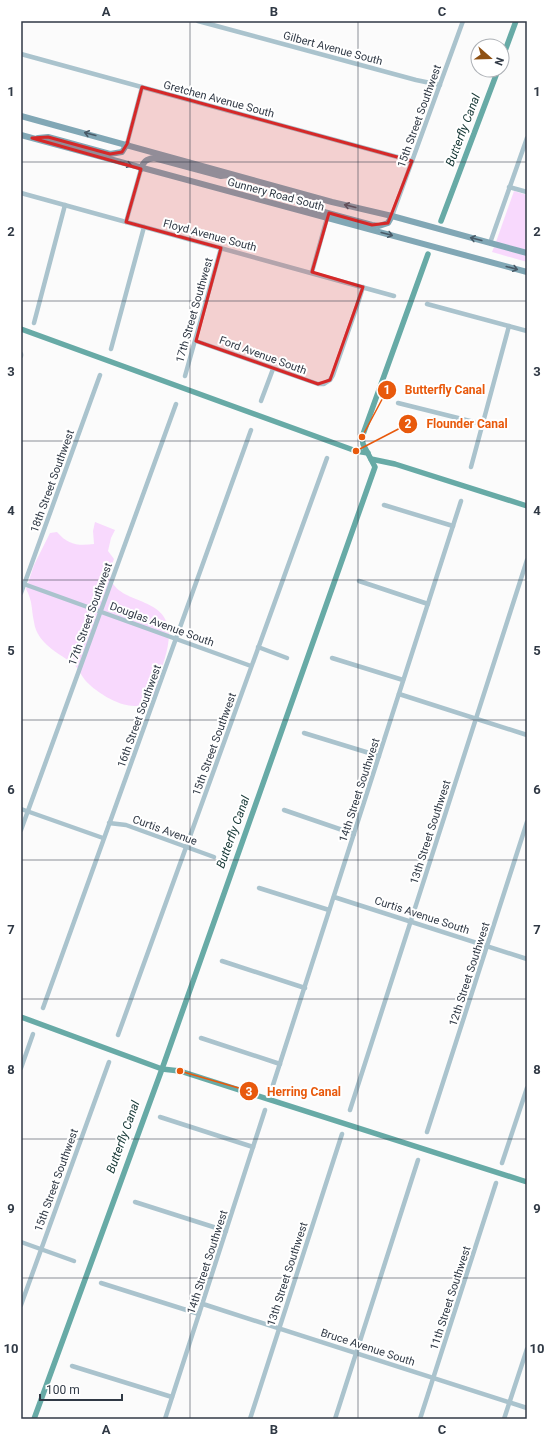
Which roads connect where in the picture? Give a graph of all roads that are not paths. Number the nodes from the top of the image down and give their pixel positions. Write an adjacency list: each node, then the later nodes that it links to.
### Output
1 (198, 21): 4 (street, Gilbert Avenue South)
2 (463, 21): 4 (street, 15th Street Southwest)
3 (21, 54): 5 (street, Gretchen Avenue South)
4 (440, 85): 11 (street, 15th Street Southwest)
5 (142, 87): 10 (street); 11 (street, Gretchen Avenue South)
6 (21, 116): 10 (main road, Gunnery Road South, one-way to 6)
7 (21, 135): 8 (main road, Gunnery Road South)
8 (32, 138): 10 (main road); 12 (main road, Gunnery Road South, one-way to 12)
9 (527, 138): 14 (street)
10 (127, 144): 13 (main road, Gunnery Road South)
11 (412, 161): 19 (street, 15th Street Southwest)
12 (141, 169): 13 (main road); 18 (main road, Gunnery Road South); 21 (street)
13 (235, 175): 19 (main road, Gunnery Road South, one-way to 13)
14 (509, 187): 15 (street); 23 (street)
15 (527, 192)
16 (21, 193): 17 (street, Floyd Avenue South)
17 (65, 205): 21 (street, Floyd Avenue South); 31 (street)
18 (298, 211): 19 (main road); 20 (main road, Gunnery Road South)
19 (392, 216): 23 (main road, Gunnery Road South, one-way to 19)
20 (327, 218): 26 (street); 27 (main road, Gunnery Road South, one-way to 27)
21 (126, 222): 22 (street, Floyd Avenue South)
22 (144, 227): 24 (street, Floyd Avenue South); 35 (street)
23 (490, 243): 25 (main road, Gunnery Road South)
24 (221, 248): 26 (street, Floyd Avenue South); 34 (street, 17th Street Southwest)
25 (527, 253)
26 (312, 272): 28 (street, Floyd Avenue South)
27 (527, 272)
28 (363, 287): 29 (street, Floyd Avenue South); 36 (street, Ford Avenue South)
29 (394, 296)
30 (427, 304): 32 (street)
31 (34, 323)
32 (509, 326): 33 (street); 42 (street)
33 (527, 331)
34 (196, 341): 36 (street, Ford Avenue South); 38 (street, 17th Street Southwest)
35 (111, 349)
36 (273, 369): 39 (street)
37 (100, 375): 51 (street, 18th Street Southwest)
38 (185, 376)
39 (261, 401)
40 (398, 403): 42 (street)
41 (176, 404): 54 (street, 17th Street Southwest)
42 (482, 424): 45 (street)
43 (251, 430): 55 (street, 16th Street Southwest)
44 (327, 458): 56 (street, 15th Street Southwest)
45 (471, 467)
46 (461, 501): 48 (street, 14th Street Southwest)
47 (384, 505): 48 (street)
48 (453, 526): 53 (street, 14th Street Southwest)
49 (527, 560): 62 (street, 13th Street Southwest)
50 (359, 581): 53 (street)
51 (23, 583): 52 (street, 18th Street Southwest); 54 (street, Douglas Avenue South)
52 (21, 592)
53 (428, 604): 60 (street, 14th Street Southwest)
54 (100, 611): 55 (street, Douglas Avenue South); 68 (street, 17th Street Southwest)
55 (176, 638): 59 (street, Douglas Avenue South); 70 (street, 16th Street Southwest)
56 (258, 647): 57 (street); 59 (street, 15th Street Southwest)
57 (287, 658)
58 (332, 658): 60 (street)
59 (252, 666): 74 (street, 15th Street Southwest)
60 (403, 680): 61 (street, 14th Street Southwest)
61 (399, 694): 62 (street); 65 (street, 14th Street Southwest)
62 (476, 719): 64 (street); 79 (street, 13th Street Southwest)
63 (304, 734): 65 (street)
64 (527, 736)
65 (379, 756): 72 (street, 14th Street Southwest)
66 (21, 808): 68 (street)
67 (284, 810): 72 (street)
68 (28, 811): 71 (street, 17th Street Southwest); 73 (street)
69 (527, 822): 80 (street, 12th Street Southwest)
70 (109, 823): 73 (street, 16th Street Southwest); 74 (street, Curtis Avenue)
71 (21, 830)
72 (354, 834): 77 (street, 14th Street Southwest)
73 (103, 838): 84 (street, 16th Street Southwest)
74 (187, 847): 75 (street, Curtis Avenue); 86 (street, 15th Street Southwest)
75 (214, 857)
76 (259, 888): 78 (street)
77 (334, 896): 78 (street, 14th Street Southwest); 79 (street, Curtis Avenue South)
78 (329, 910): 83 (street, 14th Street Southwest)
79 (411, 922): 80 (street, Curtis Avenue South); 94 (street, 13th Street Southwest)
80 (487, 946): 81 (street, Curtis Avenue South); 96 (street, 12th Street Southwest)
81 (527, 959)
82 (222, 961): 83 (street)
83 (305, 988): 89 (street, 14th Street Southwest)
84 (43, 1008)
85 (33, 1034): 90 (street)
86 (118, 1035)
87 (201, 1038): 89 (street)
88 (109, 1062): 105 (street, 15th Street Southwest)
89 (280, 1064): 91 (street, 14th Street Southwest)
90 (21, 1068)
91 (273, 1085)
92 (527, 1088): 100 (street)
93 (265, 1110): 98 (street, 14th Street Southwest)
94 (350, 1110)
95 (160, 1117): 98 (street)
96 (427, 1132)
97 (342, 1134): 111 (street, 13th Street Southwest)
98 (253, 1148): 103 (street, 14th Street Southwest)
99 (418, 1160): 113 (street)
100 (502, 1163)
101 (496, 1183): 115 (street, 11th Street Southwest)
102 (136, 1202): 103 (street)
103 (226, 1231): 108 (street, 14th Street Southwest)
104 (21, 1242): 105 (street)
105 (41, 1249): 106 (street); 109 (street, 15th Street Southwest)
106 (74, 1261)
107 (101, 1283): 110 (street)
108 (203, 1304): 110 (street, 14th Street Southwest); 111 (street, Bruce Avenue South)
109 (21, 1305)
110 (199, 1314): 116 (street, 14th Street Southwest)
111 (279, 1328): 113 (street, Bruce Avenue South); 120 (street, 13th Street Southwest)
112 (527, 1349): 117 (street)
113 (356, 1353): 115 (street, Bruce Avenue South); 121 (street)
114 (72, 1366): 116 (street)
115 (433, 1378): 117 (street, Bruce Avenue South); 122 (street, 11th Street Southwest)
116 (172, 1397): 119 (street, 14th Street Southwest)
117 (510, 1403): 118 (street, Bruce Avenue South); 123 (street)
118 (527, 1408)
119 (166, 1419)
120 (250, 1419)
121 (335, 1419)
122 (420, 1419)
123 (504, 1419)

